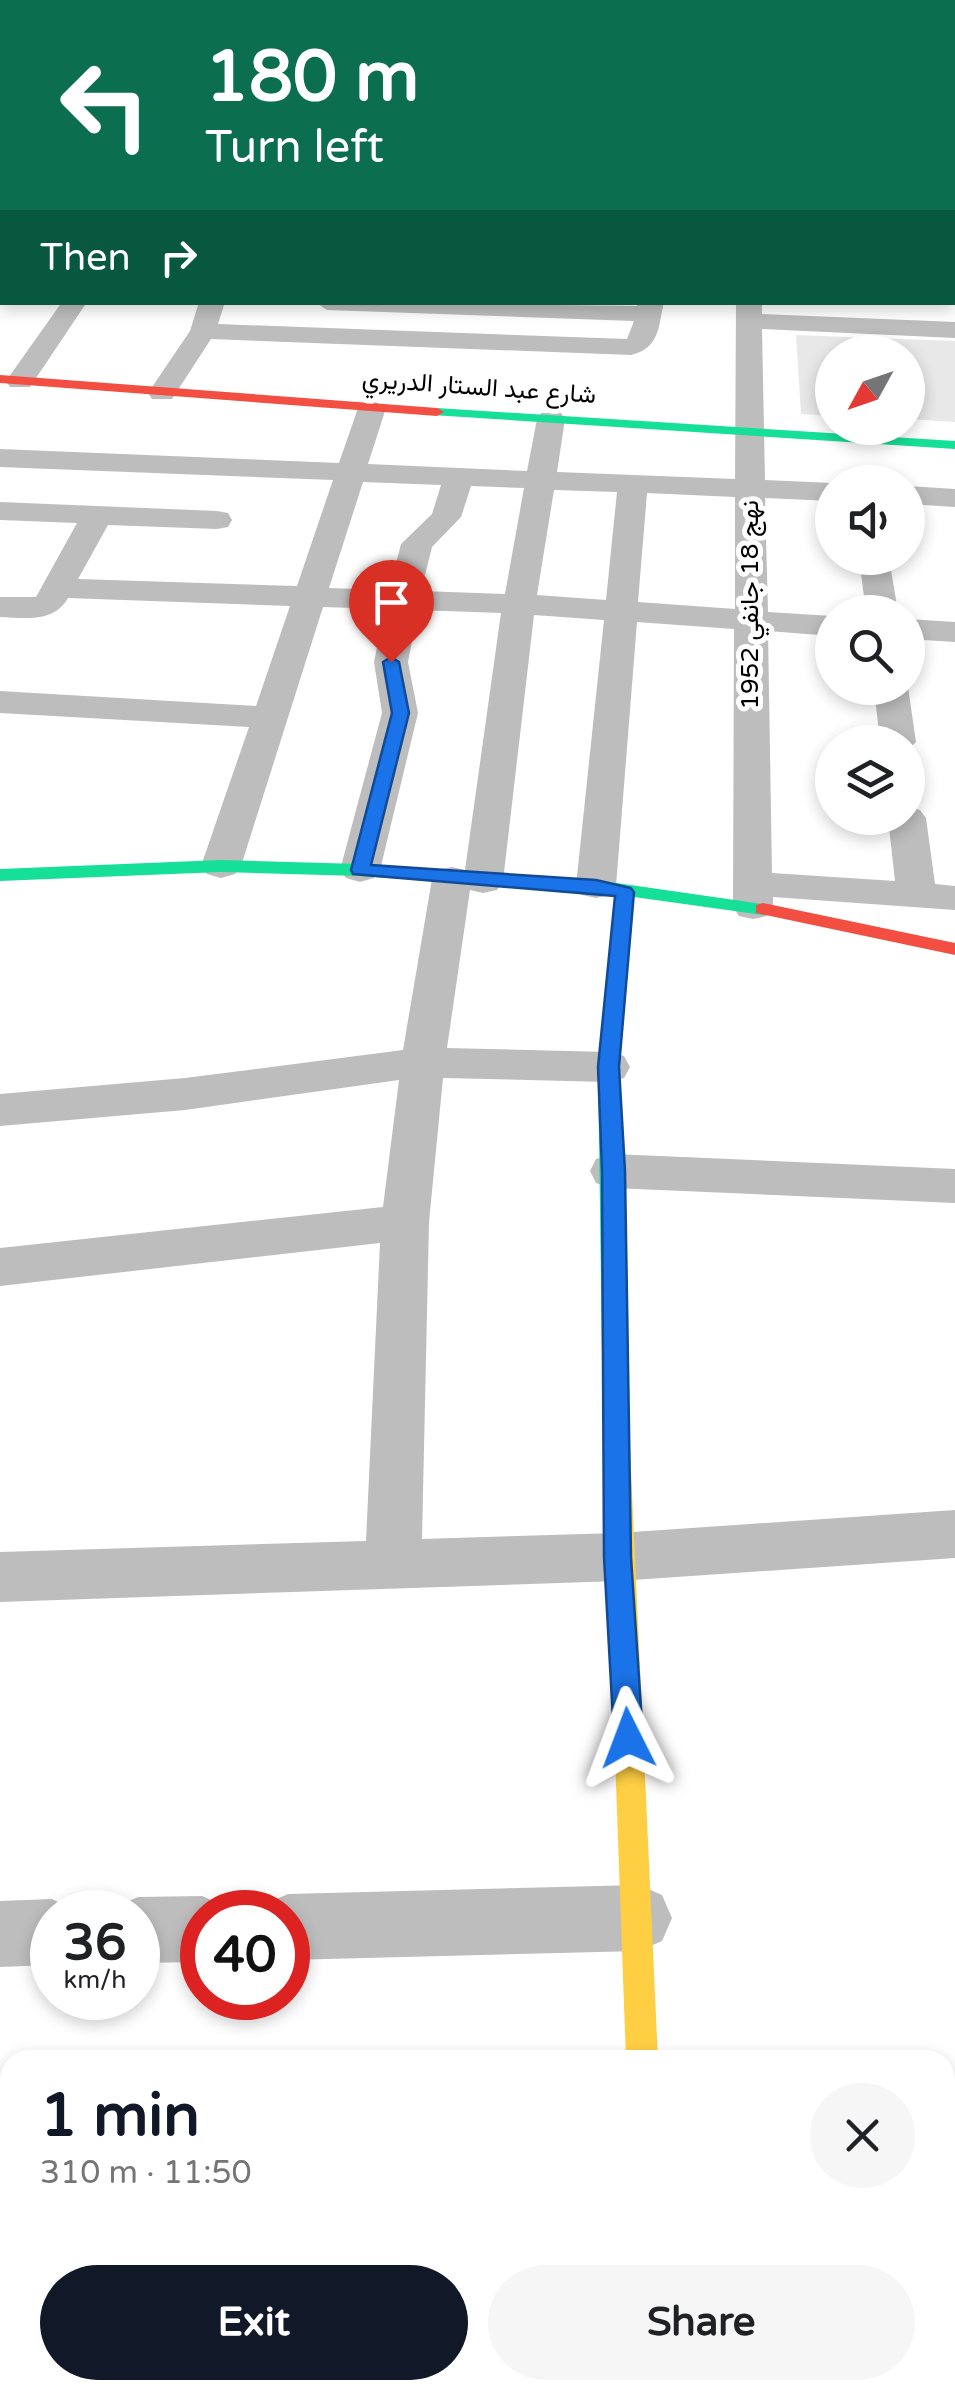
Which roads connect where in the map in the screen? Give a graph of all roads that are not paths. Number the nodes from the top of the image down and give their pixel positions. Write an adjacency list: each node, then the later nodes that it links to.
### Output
1 (72, 305): 11 (street)
2 (211, 305): 8 (street)
3 (433, 305): 9 (street)
4 (488, 305): 5 (street)
5 (651, 308): 9 (street)
6 (748, 312): 7 (street); 15 (street, نهج 18 جانفي 1952)
7 (955, 330)
8 (203, 331): 10 (street); 12 (street)
9 (423, 340): 10 (street)
10 (373, 356): 13 (street)
11 (10, 380): 12 (street, شارع عبد الستار الدريري)
12 (162, 393): 13 (street, شارع عبد الستار الدريري)
13 (363, 408): 14 (street, شارع عبد الستار الدريري); 19 (street)
14 (551, 419): 15 (street, شارع عبد الستار الدريري); 21 (street)
15 (752, 433): 16 (street, شارع عبد الستار الدريري); 23 (street, نهج 18 جانفي 1952)
16 (955, 445)
17 (0, 458): 18 (street)
18 (232, 470): 19 (street); 29 (street)
19 (351, 472): 20 (street); 32 (street)
20 (458, 476): 21 (street); 33 (street)
21 (542, 478): 22 (street); 34 (street)
22 (634, 482): 23 (street); 36 (street)
23 (750, 489): 24 (street); 37 (street, نهج 18 جانفي 1952)
24 (815, 491)
25 (925, 496): 26 (street)
26 (955, 498)
27 (0, 511): 28 (street)
28 (98, 514): 29 (street); 31 (street)
29 (217, 520): 30 (street)
30 (194, 570): 31 (street); 32 (street)
31 (59, 588): 35 (street)
32 (308, 598): 33 (street); 42 (street)
33 (404, 602): 34 (street); 45 (street)
34 (519, 604): 36 (street); 47 (street)
35 (0, 608)
36 (621, 612): 37 (street); 48 (street)
37 (748, 622): 38 (street); 49 (street, نهج 18 جانفي 1952)
38 (815, 625)
39 (925, 630): 40 (street)
40 (955, 632)
41 (0, 702): 42 (street)
42 (270, 717): 44 (street)
43 (913, 835): 50 (street)
44 (221, 866): 45 (street); 46 (street)
45 (360, 870): 47 (street)
46 (0, 875)
47 (468, 880): 48 (street); 52 (street)
48 (610, 889): 49 (street); 53 (street)
49 (754, 896): 50 (street); 51 (street)
50 (936, 896)
51 (955, 948)
52 (423, 1062): 53 (street); 54 (street); 57 (street)
53 (608, 1067): 55 (street)
54 (0, 1110)
55 (614, 1171): 56 (street); 60 (street)
56 (955, 1186)
57 (405, 1222): 58 (street); 61 (street)
58 (0, 1267)
59 (954, 1541): 60 (street)
60 (618, 1557): 61 (street); 63 (street)
61 (394, 1566): 62 (street)
62 (0, 1578)
63 (639, 1918): 64 (street); 67 (street)
64 (310, 1926)
65 (30, 1933): 66 (street)
66 (0, 1934)
67 (642, 2050)

